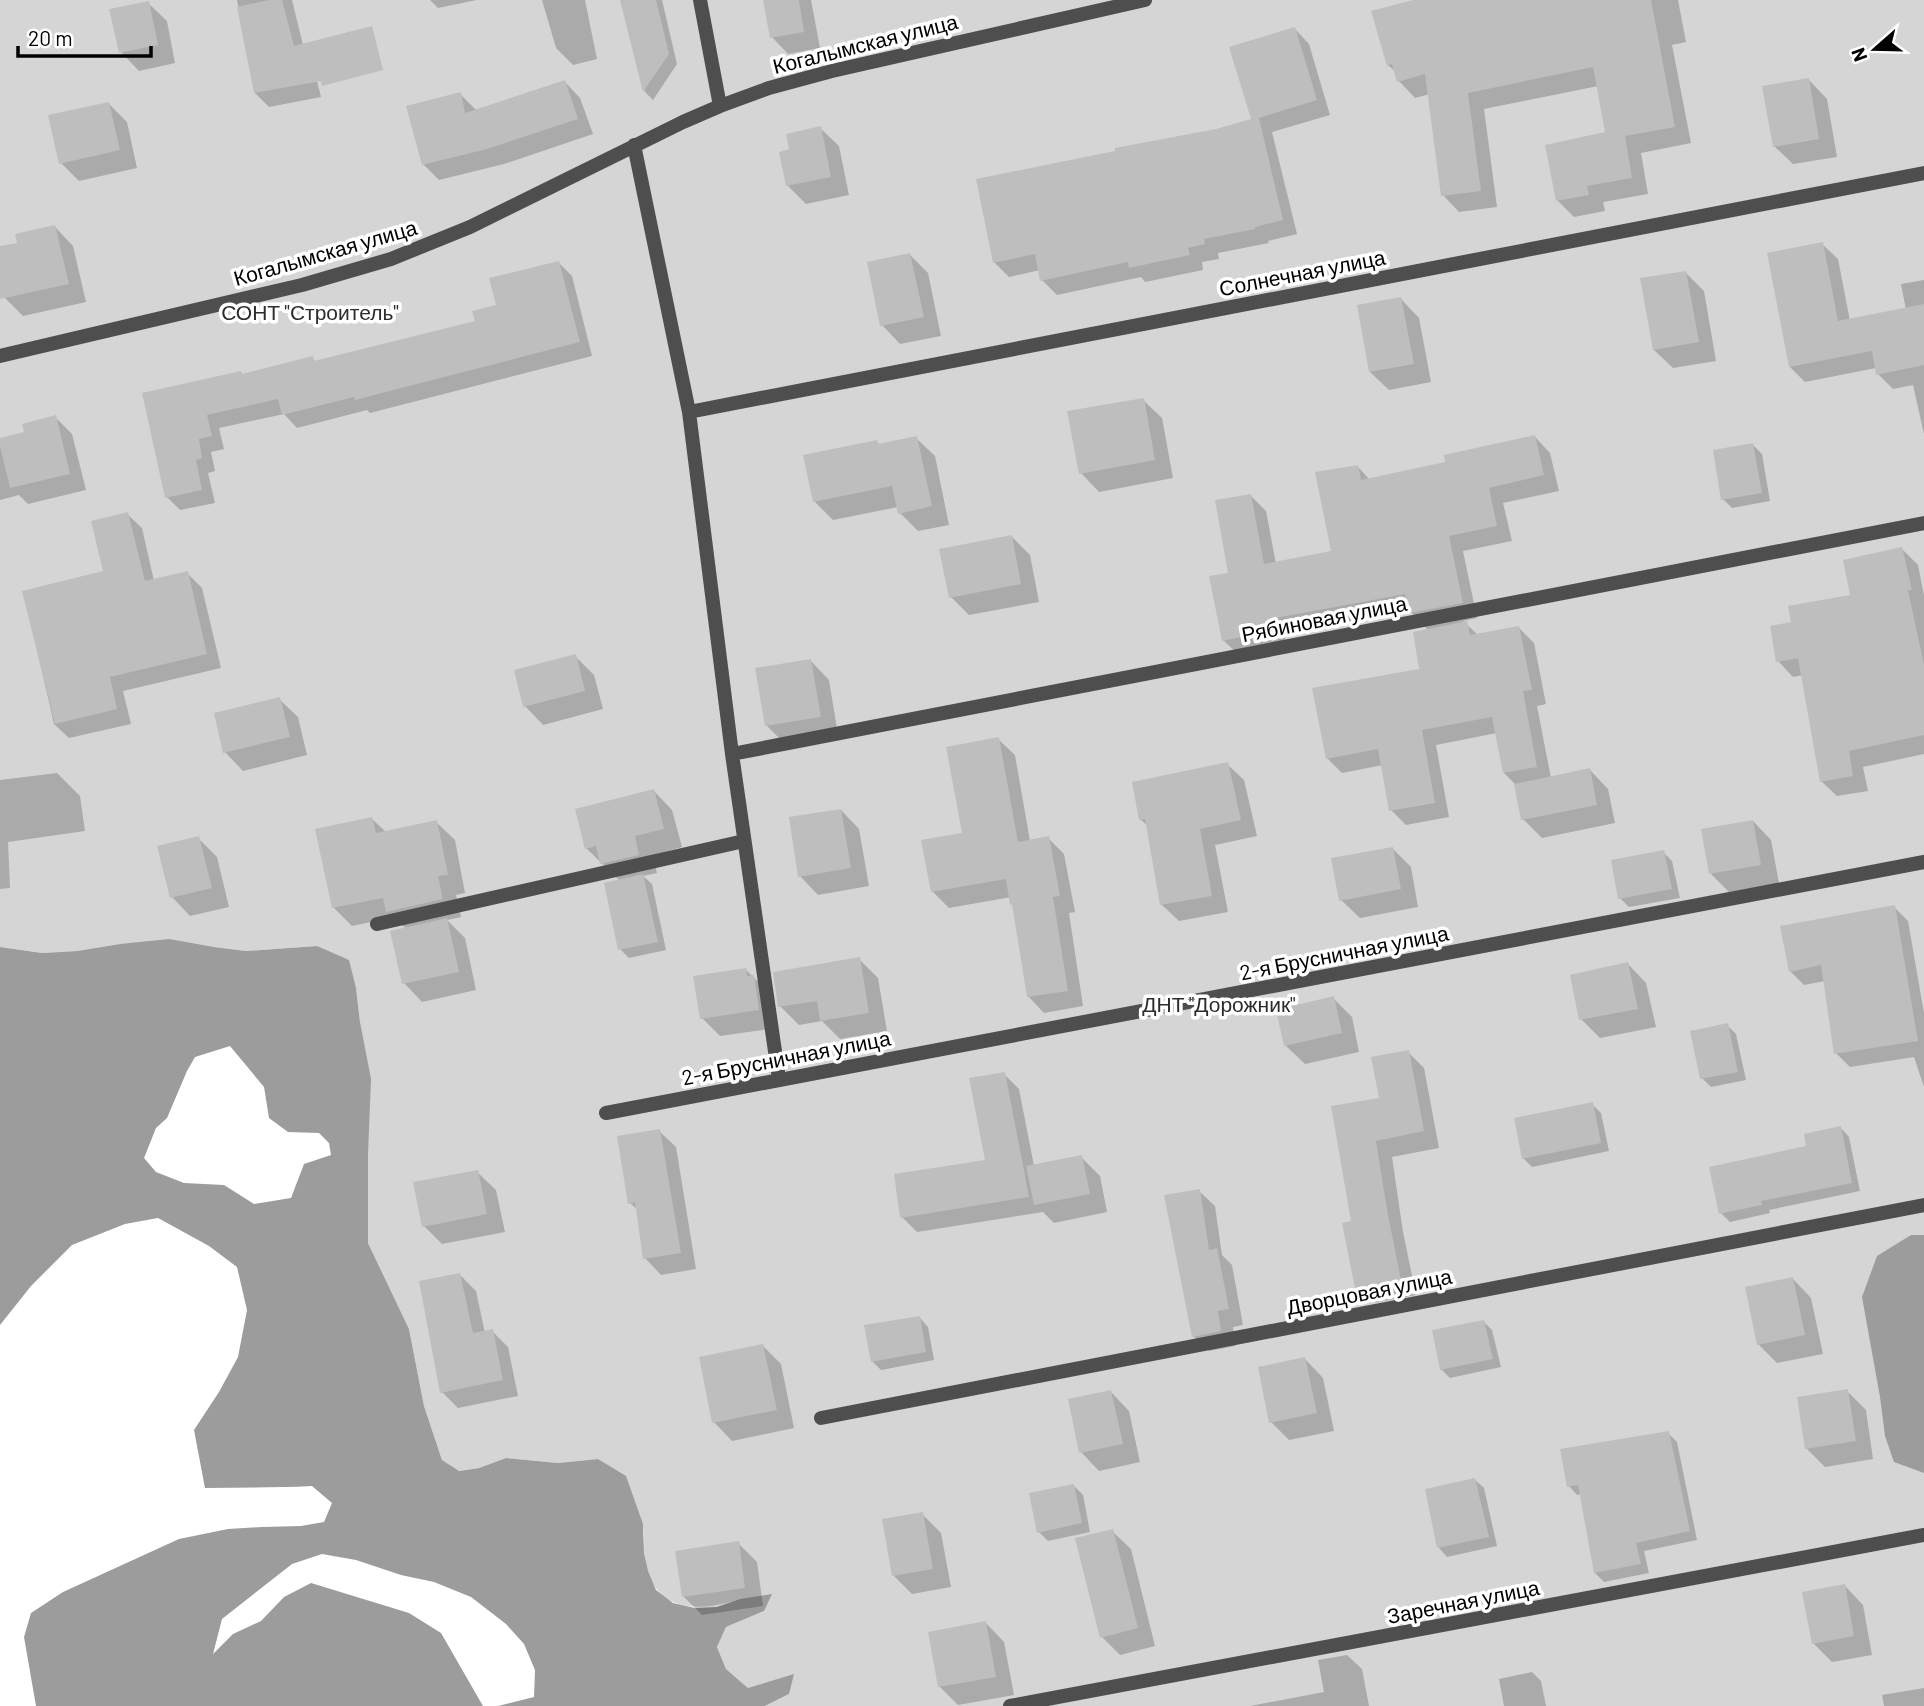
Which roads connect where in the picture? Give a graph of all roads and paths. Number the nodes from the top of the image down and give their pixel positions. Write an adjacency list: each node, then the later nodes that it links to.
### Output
1 (700, 0): 3 (street)
2 (1145, 0): 3 (street, Когалымская улица)
3 (720, 106): 4 (street, Когалымская улица)
4 (635, 145): 6 (street, Когалымская улица); 7 (street)
5 (1924, 173): 7 (street, Солнечная улица)
6 (0, 356)
7 (689, 412): 9 (street)
8 (1924, 523): 9 (street, Рябиновая улица)
9 (732, 754): 10 (street)
10 (744, 841): 12 (street); 13 (street)
11 (1924, 862): 13 (street, 2-я Брусничная улица)
12 (377, 924)
13 (779, 1079): 14 (street, 2-я Брусничная улица)
14 (606, 1113)
15 (1924, 1205): 16 (street, Дворцовая улица)
16 (821, 1418)
17 (1924, 1535): 18 (street, Заречная улица)
18 (1010, 1706)

